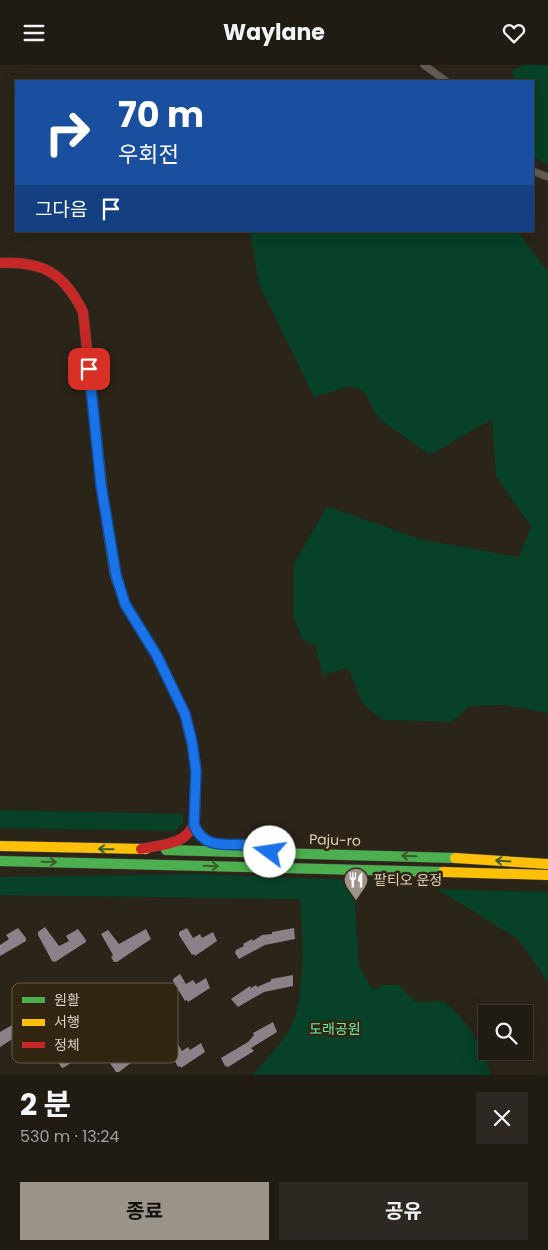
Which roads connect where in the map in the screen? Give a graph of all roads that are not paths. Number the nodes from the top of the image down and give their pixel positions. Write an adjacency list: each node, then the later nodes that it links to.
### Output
1 (424, 65): 2 (street)
2 (445, 80)
3 (534, 172): 4 (street)
4 (548, 177)
5 (0, 263): 6 (main road)
6 (194, 825): 8 (main road); 9 (main road)
7 (0, 846): 8 (main road, Paju-ro, one-way to 7)
8 (141, 849): 9 (main road, Paju-ro)
9 (270, 852): 11 (main road, Paju-ro, one-way to 9)
10 (0, 861): 12 (main road, one-way to 12)
11 (548, 864)
12 (548, 875)

